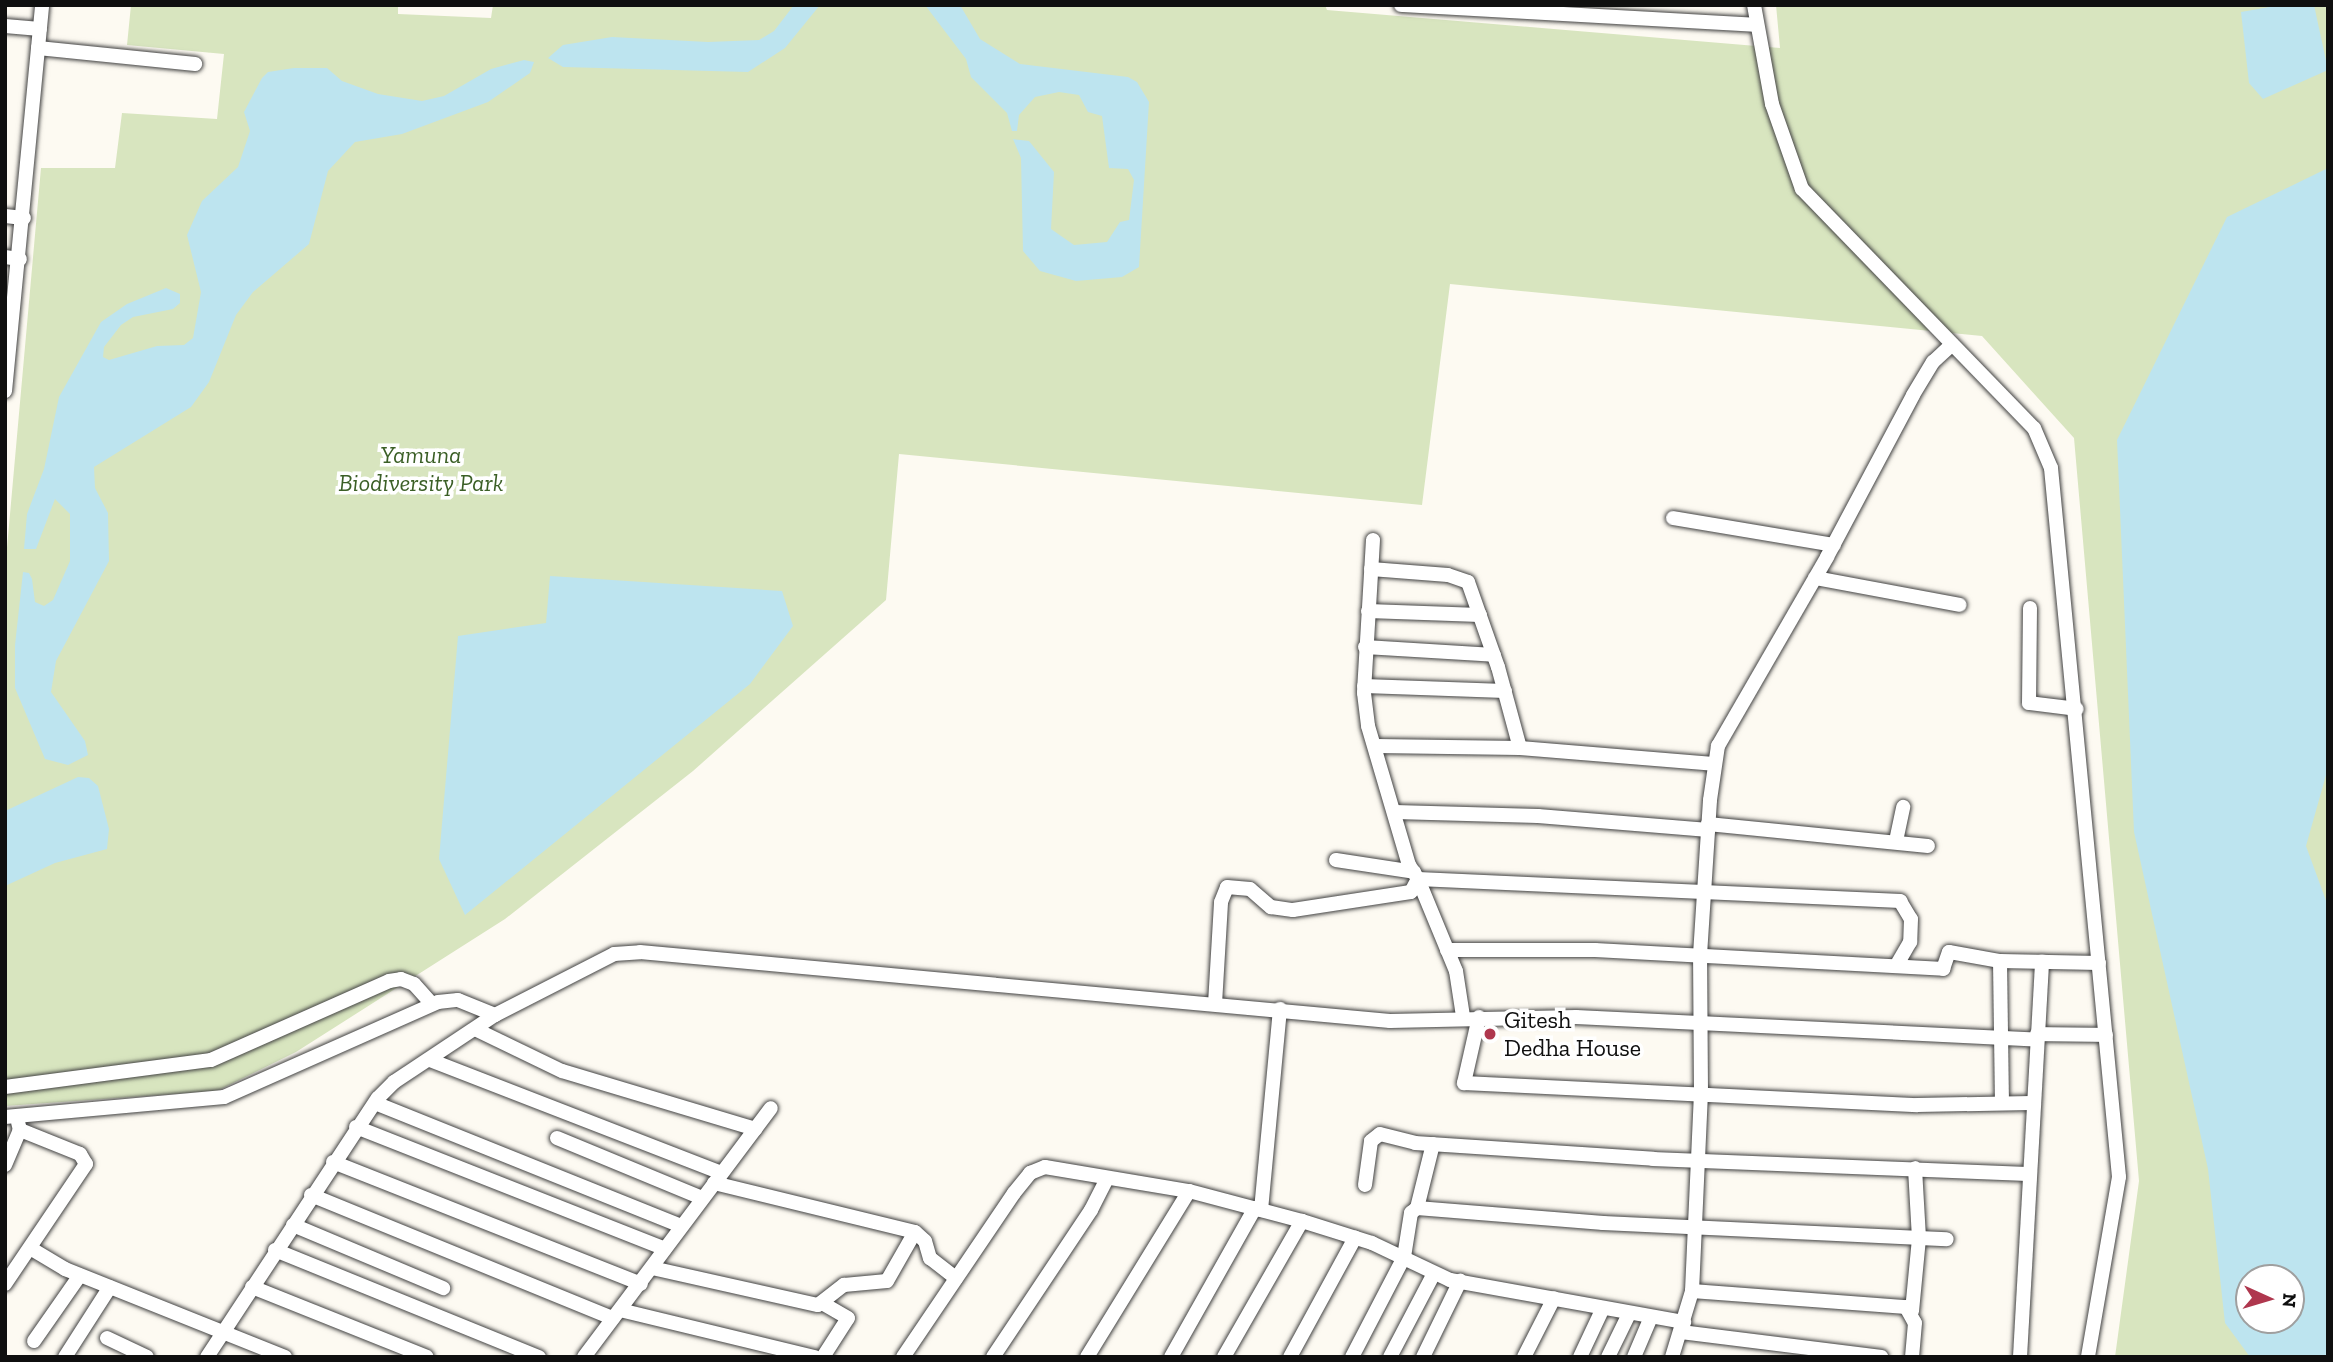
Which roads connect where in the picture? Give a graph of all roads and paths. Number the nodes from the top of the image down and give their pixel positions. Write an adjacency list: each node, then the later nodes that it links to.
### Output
1 (42, 5): 10 (street)
2 (1401, 5): 4 (street)
3 (1754, 5): 8 (street)
4 (1424, 6): 5 (street)
5 (1460, 7): 6 (street)
6 (1529, 10): 7 (street)
7 (1636, 12): 8 (street)
8 (1756, 25): 16 (street)
9 (5, 26): 10 (street)
10 (40, 29): 11 (street)
11 (38, 48): 12 (street); 14 (street)
12 (195, 64)
13 (5, 216): 14 (street)
14 (23, 218): 15 (street)
15 (13, 258): 17 (street)
16 (1952, 344): 20 (street); 31 (street)
17 (5, 391)
18 (1672, 518): 20 (street)
19 (1373, 540): 21 (street)
20 (1834, 545): 22 (street)
21 (1371, 569): 25 (street); 26 (street)
22 (1815, 578): 23 (street); 34 (street)
23 (1959, 606)
24 (2030, 608): 31 (street)
25 (1368, 611): 26 (street); 27 (street)
26 (1480, 615): 28 (street)
27 (1366, 647): 28 (street); 29 (street)
28 (1494, 655): 30 (street)
29 (1364, 686): 30 (street); 32 (street)
30 (1505, 691): 33 (street)
31 (2077, 709): 48 (street)
32 (1376, 746): 33 (street); 36 (street)
33 (1520, 748): 34 (street)
34 (1713, 764): 37 (street)
35 (1903, 807): 38 (street)
36 (1395, 812): 37 (street); 41 (street)
37 (1708, 827): 38 (street); 42 (street)
38 (1896, 841): 39 (street)
39 (1928, 846)
40 (1336, 860): 41 (street)
41 (1416, 876): 42 (street); 43 (street); 50 (street)
42 (1705, 889): 44 (street); 47 (street)
43 (1447, 950): 44 (street); 53 (street)
44 (1700, 954): 47 (street); 55 (street)
45 (2000, 961): 46 (street); 47 (street); 58 (street)
46 (2042, 962): 48 (street); 59 (street)
47 (1898, 963)
48 (2099, 963): 57 (street)
49 (432, 1004): 52 (street); 61 (street); 67 (street)
50 (1215, 1004): 51 (street); 52 (street)
51 (1280, 1009): 53 (street); 84 (street)
52 (495, 1015): 56 (street)
53 (1463, 1016): 54 (street)
54 (1479, 1017): 55 (street); 62 (street)
55 (1698, 1025): 58 (street); 62 (street)
56 (477, 1030): 60 (street); 69 (street)
57 (2106, 1035): 59 (street); 146 (street)
58 (1997, 1036): 59 (street); 64 (street)
59 (2036, 1037): 65 (street)
60 (430, 1060): 63 (street); 77 (street)
61 (5, 1087)
62 (1701, 1092): 64 (street); 72 (street)
63 (375, 1103): 68 (street); 88 (street)
64 (2002, 1103): 65 (street)
65 (2031, 1103): 76 (street)
66 (771, 1108): 69 (street)
67 (14, 1122): 74 (street); 93 (street)
68 (356, 1127): 73 (street); 94 (street)
69 (755, 1129): 77 (street)
70 (557, 1138): 82 (street)
71 (1433, 1144): 72 (street); 79 (street); 83 (street)
72 (1699, 1157): 75 (street); 87 (street)
73 (333, 1162): 81 (street); 103 (street)
74 (5, 1165)
75 (1915, 1168): 76 (street); 91 (street)
76 (2027, 1174): 145 (street)
77 (718, 1178): 82 (street); 89 (street)
78 (1107, 1178): 80 (street); 100 (street); 131 (street)
79 (1365, 1185)
80 (1189, 1191): 84 (street); 132 (street)
81 (312, 1195): 86 (street); 112 (street)
82 (702, 1198): 88 (street)
83 (1417, 1208): 87 (street); 96 (street)
84 (1258, 1209): 85 (street); 133 (street)
85 (1303, 1221): 90 (street); 120 (street)
86 (293, 1225): 95 (street); 106 (street)
87 (1693, 1225): 91 (street); 107 (street)
88 (681, 1226): 94 (street)
89 (915, 1232): 100 (street); 109 (street)
90 (1356, 1238): 96 (street); 134 (street)
91 (1919, 1238): 92 (street); 111 (street)
92 (1947, 1239)
93 (30, 1248): 98 (street); 102 (street)
94 (666, 1249): 97 (street)
95 (275, 1250): 105 (street); 126 (street)
96 (1404, 1257): 99 (street); 135 (street)
97 (652, 1268): 103 (street); 109 (street)
98 (80, 1275): 104 (street); 118 (street)
99 (1433, 1275): 101 (street); 136 (street)
100 (956, 1278): 130 (street)
101 (1460, 1281): 108 (street); 137 (street)
102 (5, 1284)
103 (641, 1284): 112 (street)
104 (110, 1287): 116 (street); 121 (street)
105 (251, 1287): 116 (street); 125 (street)
106 (443, 1288)
107 (1692, 1291): 111 (street); 115 (street)
108 (1554, 1298): 110 (street); 138 (street)
109 (824, 1304): 129 (street)
110 (1602, 1310): 113 (street); 139 (street)
111 (1912, 1311): 144 (street)
112 (616, 1314): 127 (street); 128 (street)
113 (1629, 1314): 114 (street); 140 (street)
114 (1651, 1317): 115 (street); 141 (street)
115 (1682, 1327): 119 (street); 142 (street)
116 (221, 1332): 123 (street); 124 (street)
117 (107, 1338): 122 (street)
118 (34, 1341)
119 (1775, 1351): 143 (street)
120 (1229, 1355)
121 (65, 1357)
122 (147, 1357)
123 (207, 1357)
124 (285, 1357)
125 (427, 1357)
126 (539, 1357)
127 (584, 1357)
128 (815, 1357)
129 (823, 1357)
130 (903, 1357)
131 (993, 1357)
132 (1087, 1357)
133 (1171, 1357)
134 (1290, 1357)
135 (1352, 1357)
136 (1391, 1357)
137 (1423, 1357)
138 (1524, 1357)
139 (1580, 1357)
140 (1608, 1357)
141 (1634, 1357)
142 (1672, 1357)
143 (1881, 1357)
144 (1912, 1357)
145 (2020, 1357)
146 (2088, 1357)

